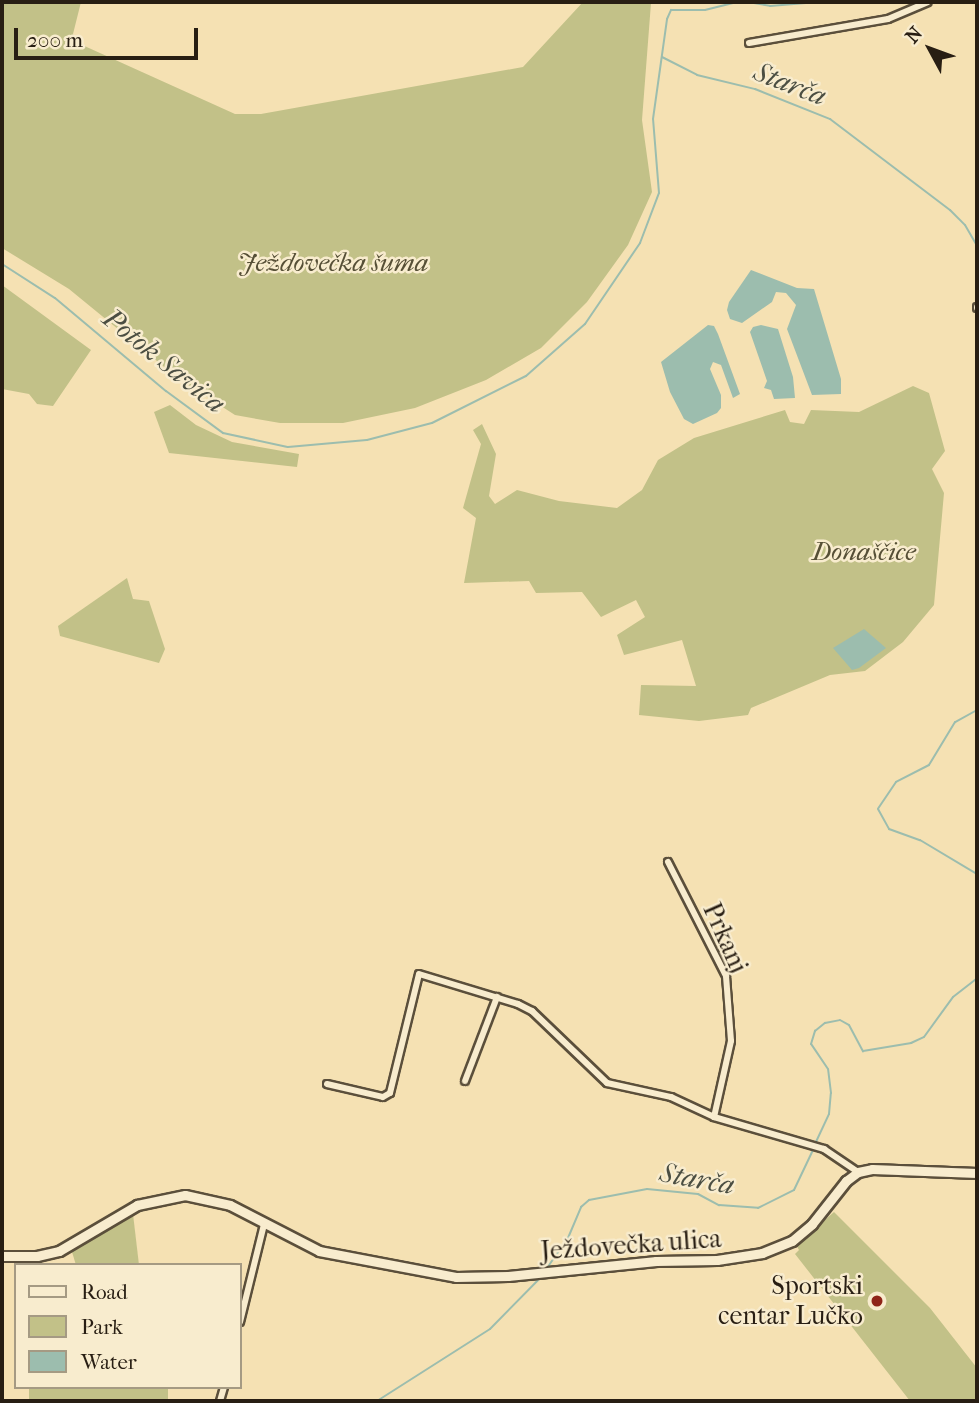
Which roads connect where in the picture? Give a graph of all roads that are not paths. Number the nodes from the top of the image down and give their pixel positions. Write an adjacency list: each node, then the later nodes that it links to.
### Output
1 (928, 2): 2 (street)
2 (749, 43)
3 (668, 862): 7 (street, Prkanj)
4 (497, 997): 5 (street); 6 (street); 7 (street)
5 (465, 1081)
6 (327, 1084)
7 (714, 1116): 8 (street)
8 (858, 1172): 9 (main road); 10 (main road, Ježdovečka ulica)
9 (977, 1173)
10 (264, 1224): 11 (main road, Ježdovečka ulica); 12 (street)
11 (2, 1256)
12 (242, 1314)

